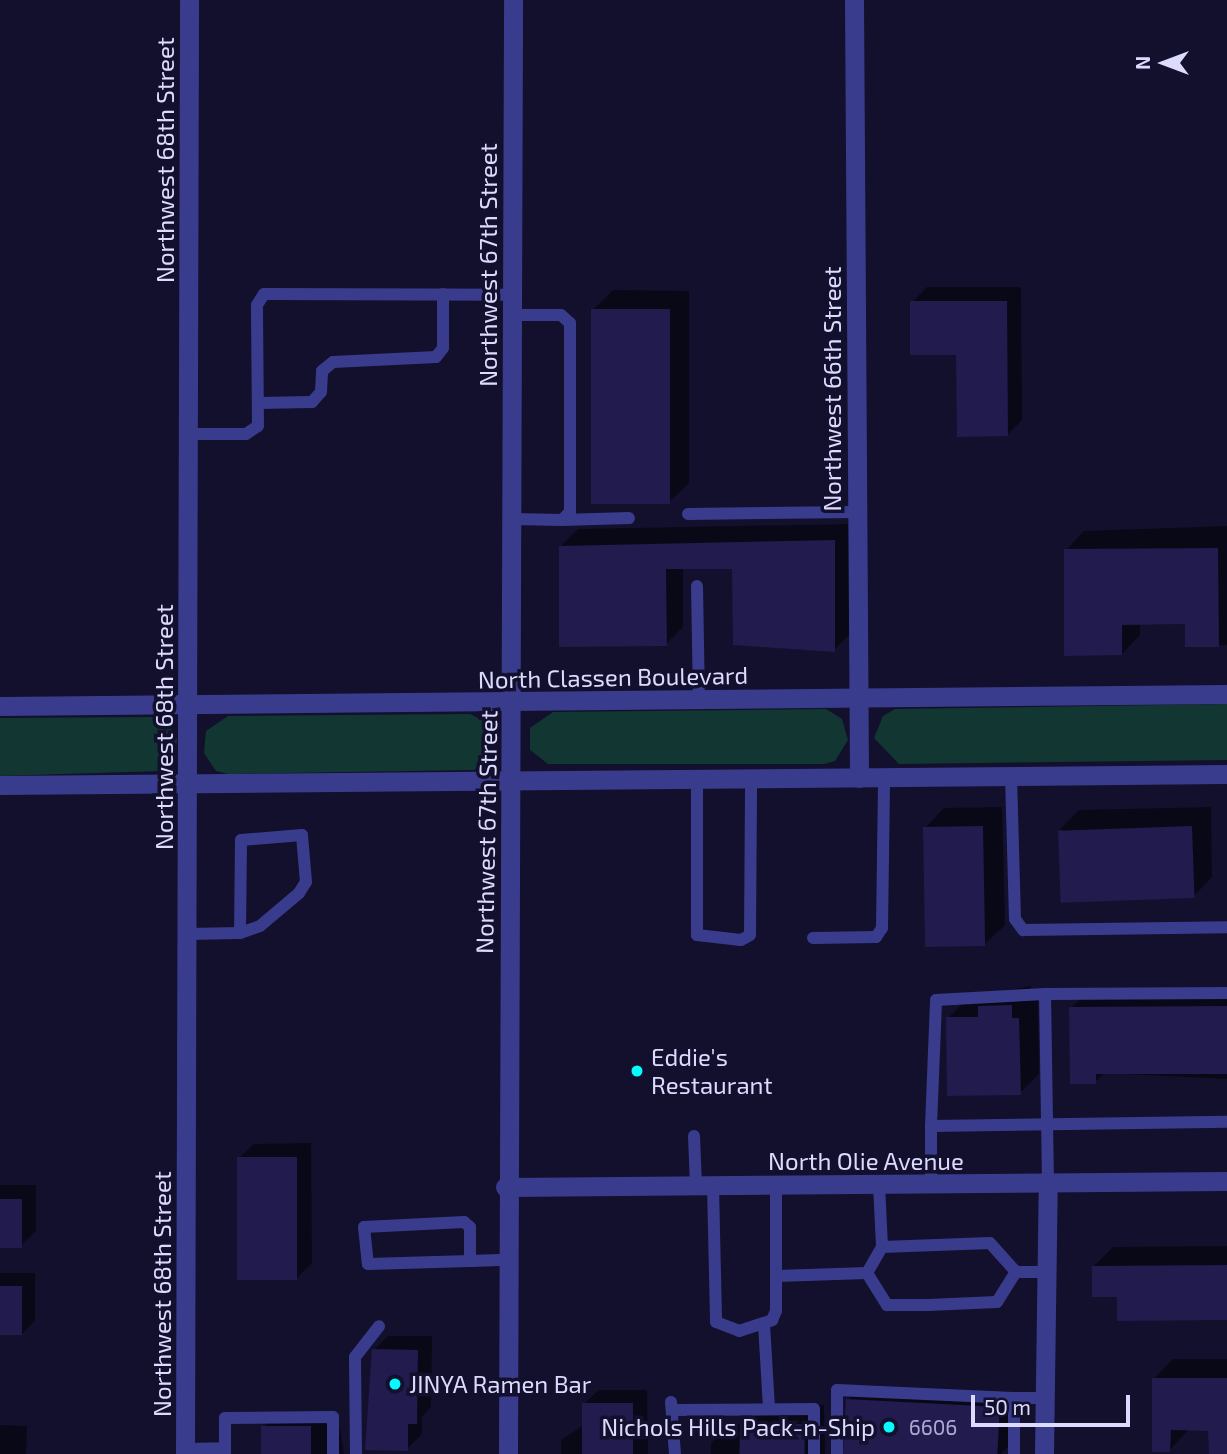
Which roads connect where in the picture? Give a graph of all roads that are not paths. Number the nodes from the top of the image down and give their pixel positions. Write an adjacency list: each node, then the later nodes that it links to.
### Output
1 (189, 0): 8 (street, Northwest 68th Street)
2 (513, 0): 5 (street, Northwest 67th Street)
3 (854, 0): 9 (street, Northwest 66th Street)
4 (443, 294): 5 (lane); 7 (lane); 7 (lane)
5 (513, 295): 6 (street, Northwest 67th Street)
6 (513, 315): 12 (street, Northwest 67th Street); 13 (lane)
7 (259, 402): 8 (lane)
8 (189, 434): 20 (street, Northwest 68th Street)
9 (857, 512): 10 (lane); 16 (street, Northwest 66th Street)
10 (688, 514)
11 (628, 518): 13 (lane)
12 (513, 519): 13 (lane); 18 (street, Northwest 67th Street)
13 (562, 520)
14 (697, 586): 17 (lane)
15 (1227, 694): 16 (street, North Classen Boulevard)
16 (859, 699): 17 (street, North Classen Boulevard); 23 (street, Northwest 66th Street)
17 (699, 701): 18 (street, North Classen Boulevard)
18 (513, 702): 20 (street, North Classen Boulevard); 27 (street, Northwest 67th Street)
19 (0, 706): 20 (street, North Classen Boulevard)
20 (188, 706): 28 (street, Northwest 68th Street)
21 (1227, 774): 22 (street)
22 (1011, 776): 24 (street); 30 (lane)
23 (859, 778): 24 (street); 25 (street)
24 (884, 778): 33 (lane)
25 (751, 779): 26 (street); 26 (lane)
26 (697, 780): 27 (street)
27 (511, 782): 28 (street); 46 (street, Northwest 67th Street)
28 (189, 785): 29 (street); 32 (street, Northwest 68th Street)
29 (0, 786)
30 (1227, 927)
31 (240, 933): 31 (lane); 32 (lane)
32 (188, 934): 60 (street, Northwest 68th Street)
33 (813, 938)
34 (1227, 993): 35 (lane)
35 (1045, 994): 37 (lane); 38 (lane)
36 (1227, 1122): 37 (lane)
37 (1046, 1125): 38 (lane); 41 (lane)
38 (931, 1126): 43 (lane)
39 (694, 1136): 44 (lane)
40 (1227, 1181): 41 (street, North Olie Avenue)
41 (1048, 1184): 43 (street, North Olie Avenue); 51 (street)
42 (879, 1185): 43 (street, North Olie Avenue); 45 (street, North Olie Avenue); 47 (lane)
43 (931, 1185)
44 (704, 1186): 45 (street, North Olie Avenue); 46 (street, North Olie Avenue); 54 (lane)
45 (776, 1186): 53 (lane)
46 (505, 1187): 48 (street, Northwest 67th Street)
47 (882, 1247): 50 (lane); 52 (lane)
48 (507, 1260): 49 (lane); 63 (street, Northwest 67th Street)
49 (470, 1261): 49 (lane)
50 (1016, 1272): 51 (lane); 52 (lane)
51 (1046, 1272): 57 (street)
52 (867, 1273): 53 (lane)
53 (776, 1276): 54 (lane)
54 (764, 1324): 58 (lane)
55 (379, 1326): 62 (lane)
56 (1014, 1398): 57 (lane); 66 (lane); 67 (lane)
57 (1045, 1398): 68 (street)
58 (769, 1409): 64 (lane); 65 (lane)
59 (225, 1451): 60 (lane); 61 (lane)
60 (186, 1452)
61 (333, 1454)
62 (356, 1454)
63 (508, 1454)
64 (675, 1454)
65 (814, 1454)
66 (837, 1454)
67 (1014, 1454)
68 (1044, 1454)

